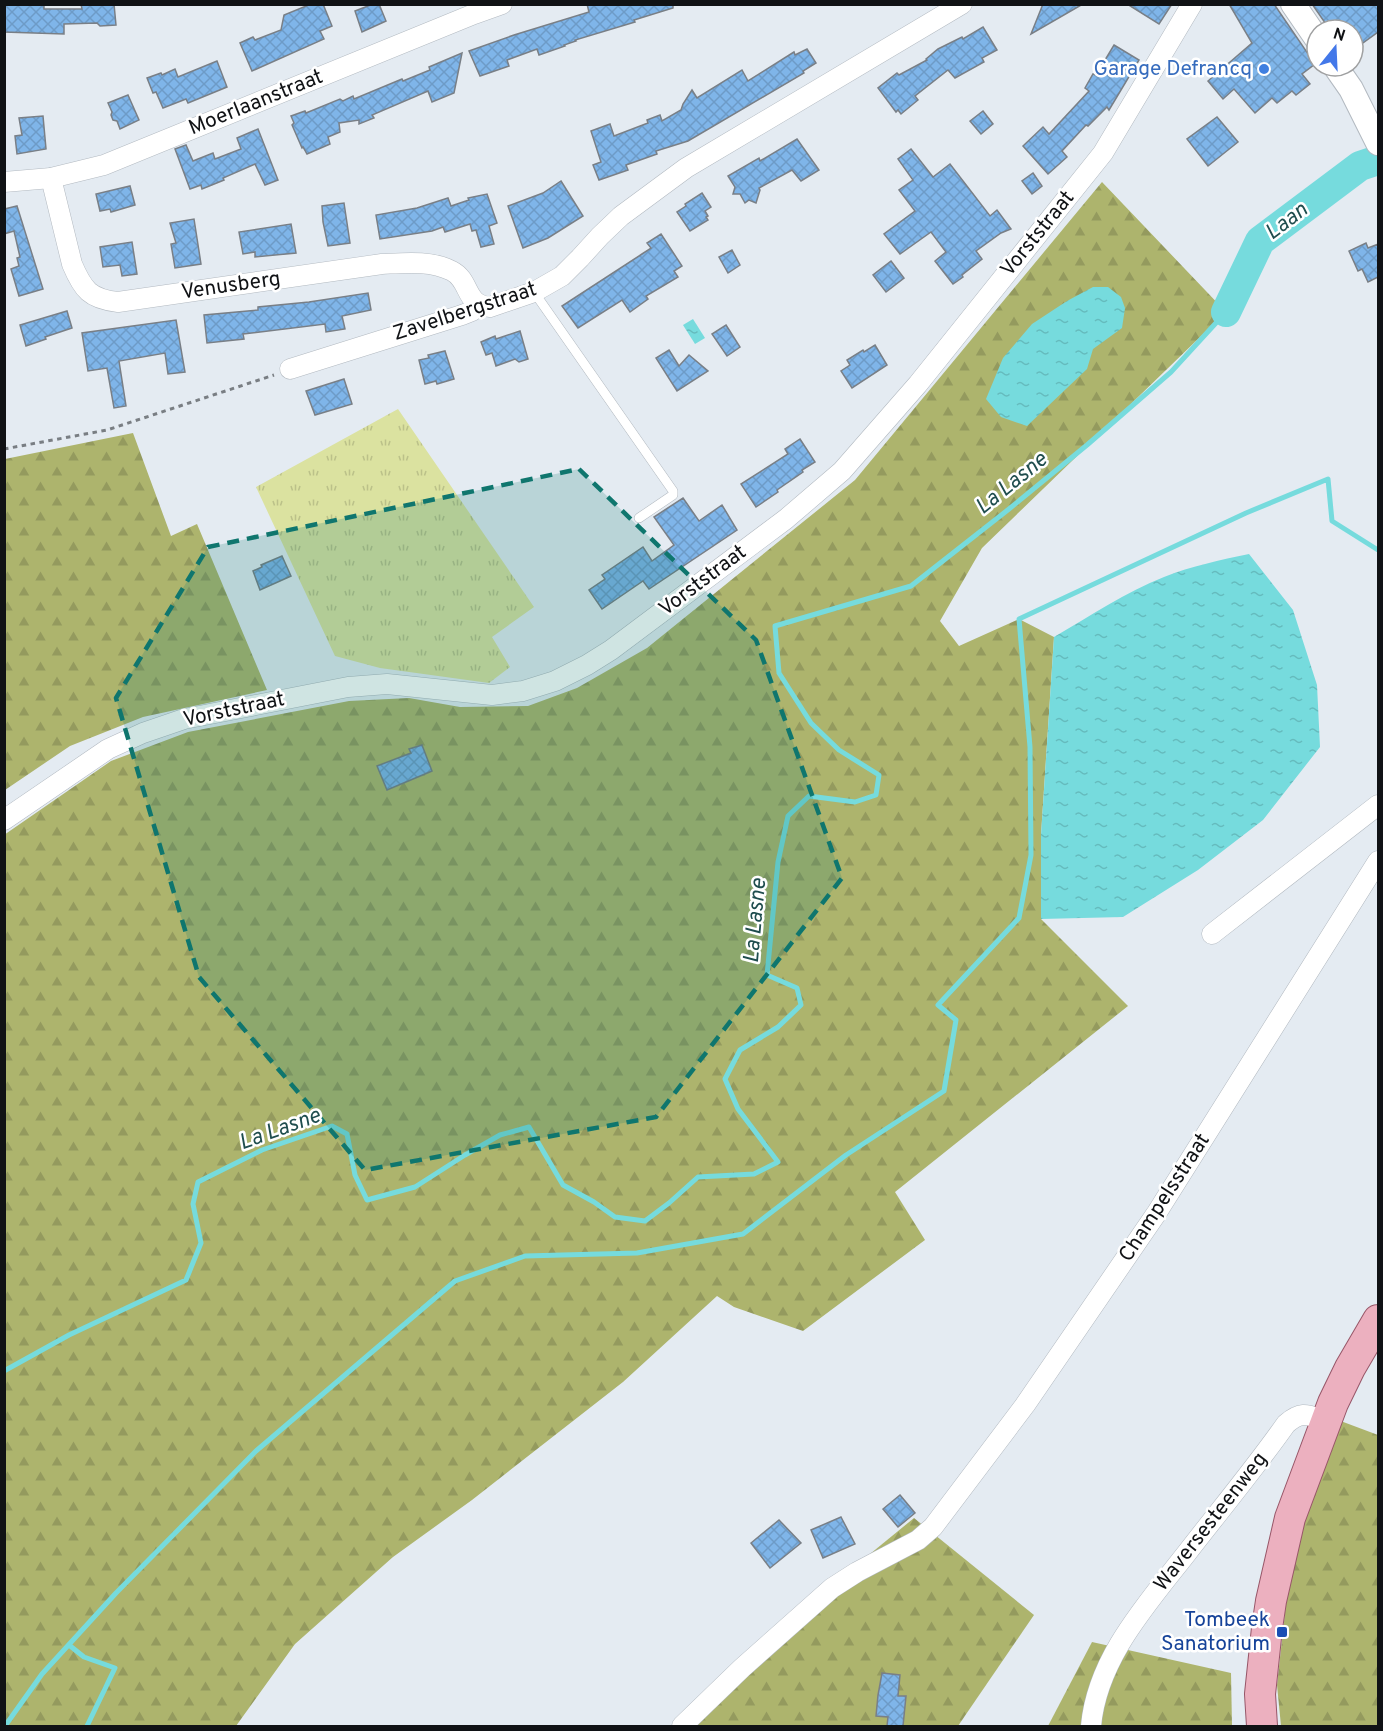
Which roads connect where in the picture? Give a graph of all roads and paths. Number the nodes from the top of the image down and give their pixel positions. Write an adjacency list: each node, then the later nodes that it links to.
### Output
1 (502, 4): 8 (street, Moerlaanstraat)
2 (962, 4): 10 (street, Zavelbergstraat)
3 (1192, 4): 16 (street, Vorststraat)
4 (1293, 4): 5 (street)
5 (1305, 22)
6 (1343, 78): 7 (street)
7 (1377, 138)
8 (51, 178): 9 (street, Moerlaanstraat); 11 (street, Venusberg)
9 (4, 182)
10 (534, 292): 11 (street, Zavelbergstraat); 14 (lane)
11 (479, 305): 12 (street, Zavelbergstraat)
12 (290, 369): 13 (path)
13 (4, 448)
14 (639, 518)
15 (1378, 805): 18 (street)
16 (4, 820)
17 (1378, 861): 21 (street, Champelsstraat)
18 (1212, 934)
19 (1378, 1320): 20 (main road)
20 (1326, 1420): 22 (street, Waversesteenweg); 23 (main road)
21 (682, 1726)
22 (1091, 1726)
23 (1262, 1726)

